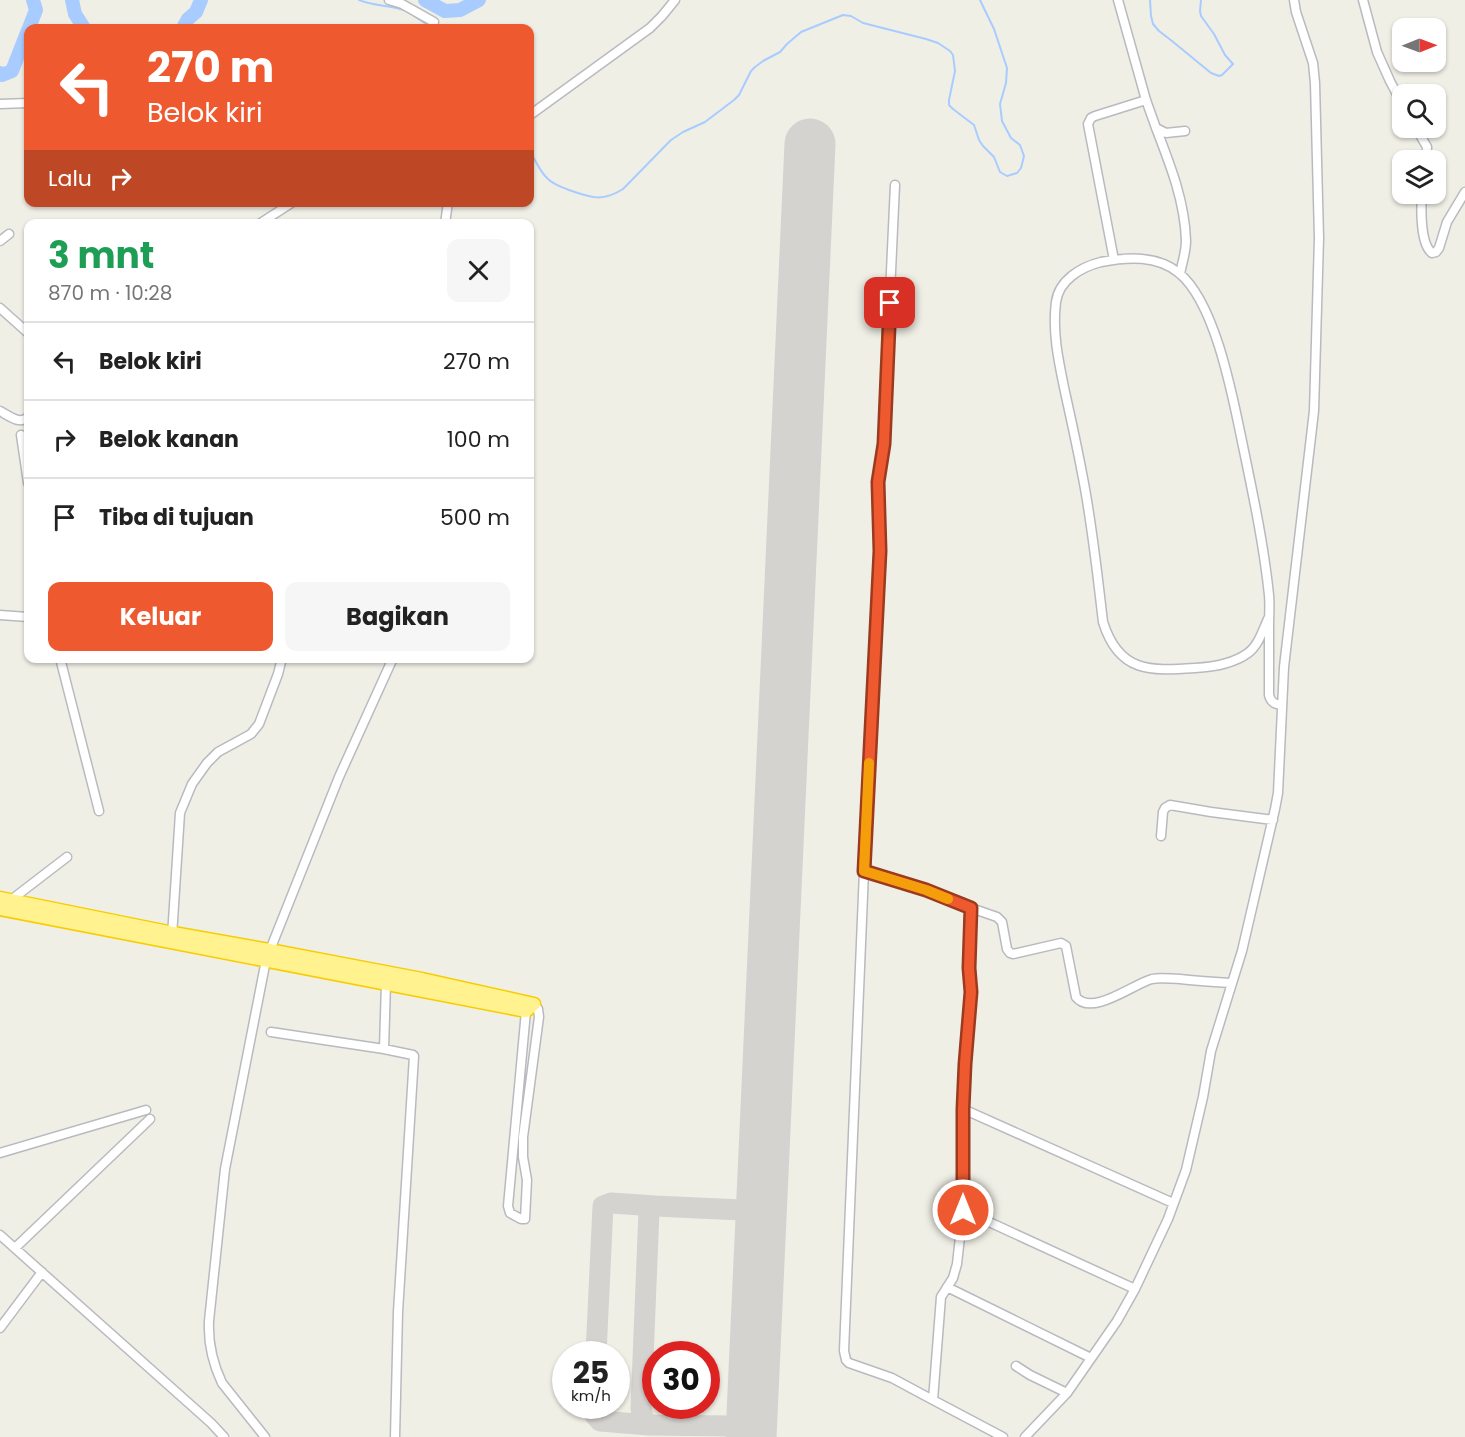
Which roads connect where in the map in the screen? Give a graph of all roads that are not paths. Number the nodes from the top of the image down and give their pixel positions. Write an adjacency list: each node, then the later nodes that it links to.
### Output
1 (389, 0): 6 (street)
2 (675, 0): 11 (street)
3 (1118, 0): 8 (street)
4 (1294, 0): 35 (street)
5 (1363, 0): 7 (street)
6 (434, 22)
7 (1392, 85)
8 (1146, 100): 12 (street); 21 (street)
9 (24, 103): 10 (street)
10 (0, 104)
11 (534, 112)
12 (1156, 128): 13 (street); 22 (street)
13 (1185, 131)
14 (895, 185): 40 (street)
15 (1465, 192): 16 (street)
16 (1421, 204)
17 (284, 207): 18 (street)
18 (266, 219)
19 (9, 234): 20 (street)
20 (0, 241)
21 (1114, 260): 22 (street); 31 (street)
22 (1180, 274): 31 (street)
23 (0, 308): 24 (street)
24 (24, 329)
25 (0, 411): 26 (street)
26 (19, 421): 27 (street); 28 (street)
27 (24, 421)
28 (24, 434)
29 (0, 615): 30 (street)
30 (24, 617)
31 (1269, 617): 35 (street)
32 (61, 663): 36 (street)
33 (281, 663): 44 (street)
34 (391, 663): 45 (street)
35 (1282, 705): 37 (street)
36 (99, 811)
37 (1273, 820): 38 (street); 48 (street)
38 (1161, 836)
39 (68, 857): 41 (street)
40 (864, 871): 42 (street); 67 (street)
41 (6, 899): 44 (highway)
42 (971, 908): 48 (street); 52 (street)
43 (0, 909): 44 (highway)
44 (172, 938): 45 (highway)
45 (268, 955): 46 (highway); 69 (street)
46 (333, 967): 47 (highway); 49 (highway)
47 (386, 983): 49 (highway); 51 (street)
48 (1231, 983): 56 (street)
49 (530, 1008): 49 (street)
50 (271, 1032): 51 (street)
51 (384, 1049): 70 (street)
52 (963, 1109): 56 (street); 57 (street)
53 (146, 1110): 55 (street)
54 (150, 1119): 59 (street)
55 (0, 1153)
56 (1173, 1203): 62 (street)
57 (963, 1210): 61 (street); 62 (street)
58 (0, 1235): 59 (street)
59 (15, 1248): 60 (street)
60 (42, 1272): 63 (street); 68 (street)
61 (947, 1287): 64 (street); 67 (street)
62 (1135, 1289): 64 (street)
63 (0, 1328)
64 (1091, 1358): 66 (street)
65 (1016, 1366): 66 (street)
66 (1067, 1393): 72 (street)
67 (933, 1400): 71 (street)
68 (223, 1436)
69 (265, 1437)
70 (395, 1437)
71 (1002, 1437)
72 (1025, 1437)

